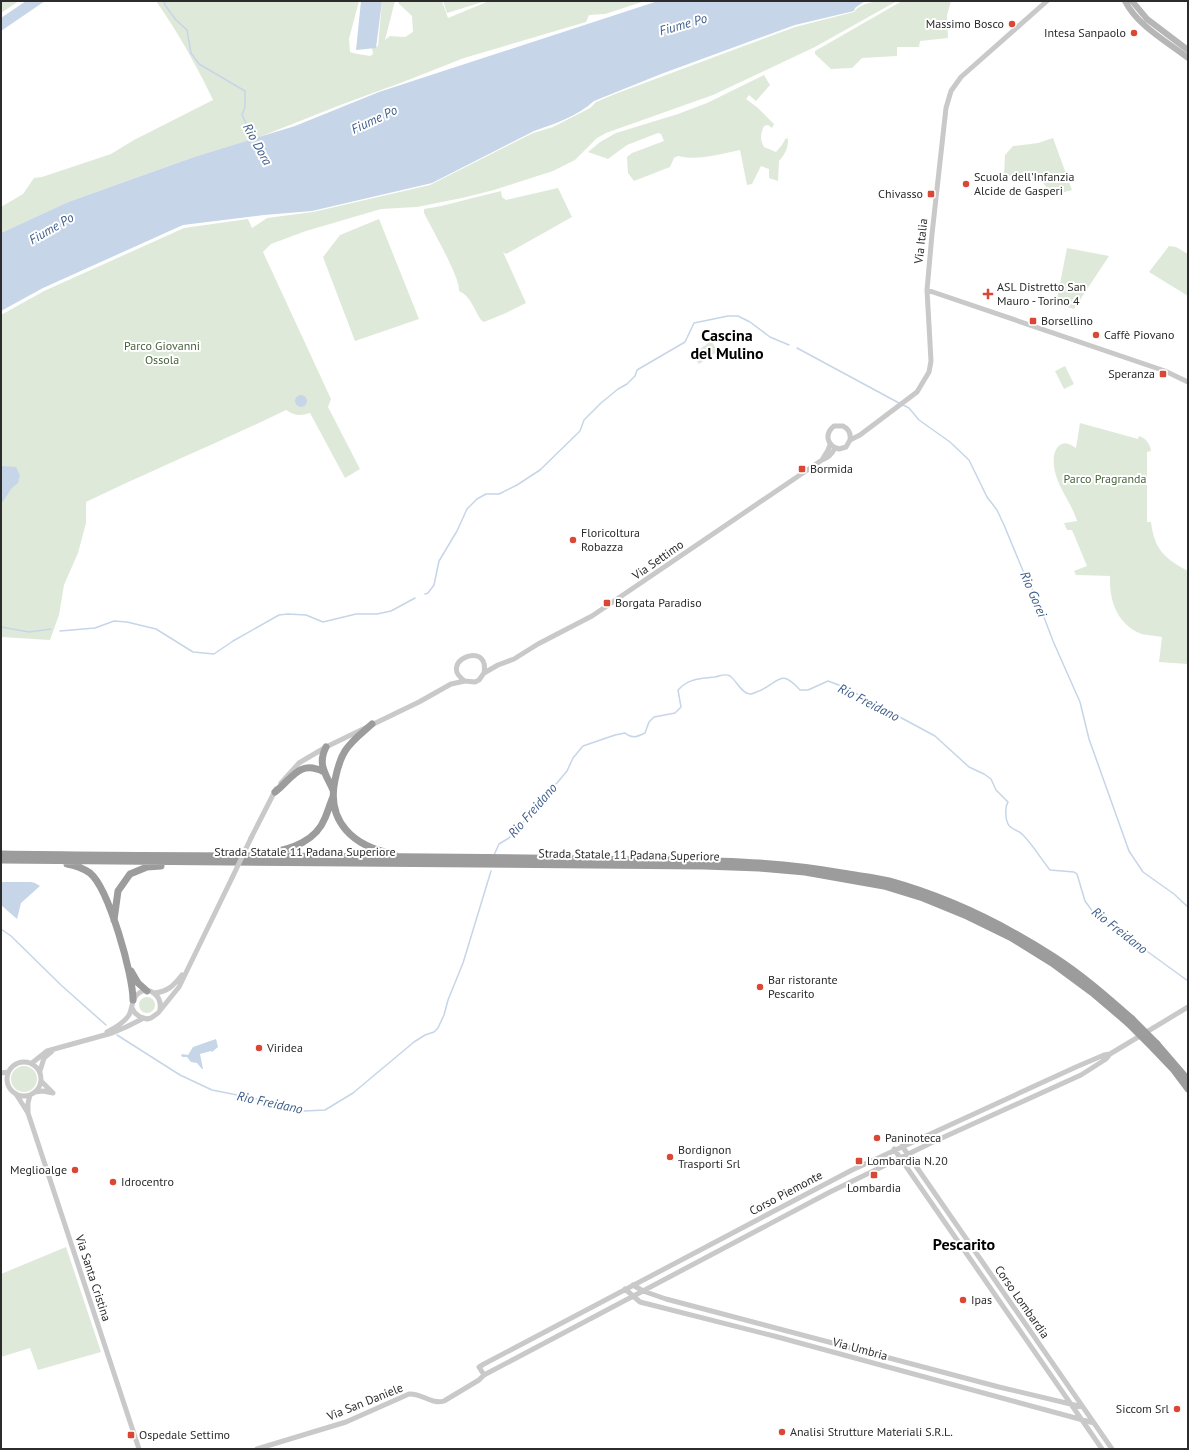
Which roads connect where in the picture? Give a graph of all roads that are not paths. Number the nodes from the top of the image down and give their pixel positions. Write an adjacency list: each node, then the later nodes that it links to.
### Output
1 (1047, 1): 6 (street, Via Italia)
2 (1125, 1): 5 (main road)
3 (1132, 1): 4 (main road)
4 (1188, 50)
5 (1188, 58)
6 (927, 290): 7 (street); 8 (street, Via Italia)
7 (1188, 382)
8 (865, 431): 9 (street); 10 (street, Via Italia)
9 (850, 433): 10 (street); 11 (street)
10 (850, 440): 12 (street)
11 (830, 445): 12 (street); 13 (street, Via Settimo)
12 (836, 448): 13 (street, Via Settimo)
13 (822, 460): 15 (street, Via Settimo)
14 (484, 664): 15 (street); 16 (street); 17 (street)
15 (498, 665): 17 (street, Via Settimo)
16 (457, 671): 18 (street); 19 (street)
17 (484, 673): 18 (street)
18 (465, 681): 19 (street)
19 (450, 684): 20 (street)
20 (372, 724): 21 (street); 24 (highway)
21 (326, 747): 22 (highway); 23 (street)
22 (324, 772): 23 (highway); 24 (highway)
23 (275, 792): 33 (street, bridge)
24 (333, 793): 26 (highway); 27 (highway)
25 (1, 854): 26 (highway, Strada Statale 11 Padana Superiore)
26 (254, 855): 27 (highway, Strada Statale 11 Padana Superiore)
27 (414, 857): 40 (highway, Strada Statale 11 Padana Superiore)
28 (1, 860): 29 (highway, Strada Statale 11 Padana Superiore)
29 (41, 861): 30 (highway, Strada Statale 11 Padana Superiore); 31 (highway)
30 (196, 862): 31 (highway); 40 (highway, Strada Statale 11 Padana Superiore)
31 (114, 920): 32 (highway)
32 (128, 967): 34 (highway); 36 (highway)
33 (186, 970): 35 (street); 38 (street)
34 (147, 991): 35 (street); 36 (street)
35 (154, 993): 38 (street)
36 (133, 1004): 39 (street); 41 (street)
37 (1188, 1007): 44 (street, Corso Piemonte)
38 (160, 1009): 39 (street)
39 (142, 1018): 41 (street)
40 (1130, 1021): 42 (highway, Strada Statale 11 Padana Superiore, bridge)
41 (102, 1035): 43 (street)
42 (1155, 1046): 50 (highway, Strada Statale 11 Padana Superiore); 53 (highway, Strada Statale 11 Padana Superiore)
43 (53, 1050): 45 (street); 46 (street)
44 (1110, 1054): 57 (street, Corso Piemonte); 59 (street, Corso Piemonte)
45 (32, 1063): 46 (street); 47 (street)
46 (40, 1071): 51 (street)
47 (8, 1072): 48 (street); 52 (street)
48 (1, 1073)
49 (1, 1080): 52 (street)
50 (1188, 1080)
51 (41, 1081): 54 (street); 54 (street)
52 (8, 1085): 55 (street)
53 (1188, 1089)
54 (35, 1092): 56 (street)
55 (16, 1094): 56 (street); 58 (street, Via Santa Cristina)
56 (30, 1095): 58 (street, Via Santa Cristina)
57 (977, 1112): 59 (street); 60 (street, Corso Piemonte)
58 (28, 1113): 83 (street, Via Santa Cristina)
59 (981, 1121): 62 (street, Corso Piemonte)
60 (902, 1146): 61 (street, Corso Piemonte); 62 (street, Corso Lombardia)
61 (894, 1149): 63 (street, Corso Lombardia); 64 (street, Corso Piemonte)
62 (908, 1154): 63 (street, Corso Piemonte); 68 (street, Corso Lombardia)
63 (901, 1158): 65 (street, Corso Piemonte); 69 (street, Corso Lombardia)
64 (813, 1190): 65 (street); 66 (street, Corso Piemonte)
65 (818, 1198): 67 (street, Corso Piemonte)
66 (784, 1205): 67 (street); 70 (street, Corso Piemonte)
67 (789, 1214): 72 (street, Corso Piemonte)
68 (974, 1251): 69 (street); 76 (street, Corso Lombardia)
69 (968, 1255): 77 (street, Corso Lombardia)
70 (633, 1285): 71 (street, Corso Piemonte); 72 (street, Via Umbria)
71 (625, 1290): 73 (street, Via Umbria); 74 (street, Corso Piemonte)
72 (643, 1292): 73 (street, Corso Piemonte); 79 (street, Via Umbria)
73 (633, 1297): 75 (street, Corso Piemonte); 81 (street, Via Umbria)
74 (526, 1342): 75 (street); 78 (street, Corso Piemonte)
75 (531, 1350): 78 (street, Corso Piemonte)
76 (1050, 1360): 77 (street); 80 (street, Corso Lombardia)
77 (1044, 1365): 79 (street, Corso Lombardia)
78 (484, 1375): 84 (street, Via San Daniele)
79 (1072, 1405): 80 (street, Via Umbria); 81 (street, Corso Lombardia)
80 (1083, 1407): 82 (street, Corso Lombardia)
81 (1082, 1420): 82 (street, Via Umbria); 85 (street, Corso Lombardia)
82 (1094, 1423): 86 (street, Corso Lombardia)
83 (139, 1449)
84 (257, 1449)
85 (1102, 1449)
86 (1112, 1449)

